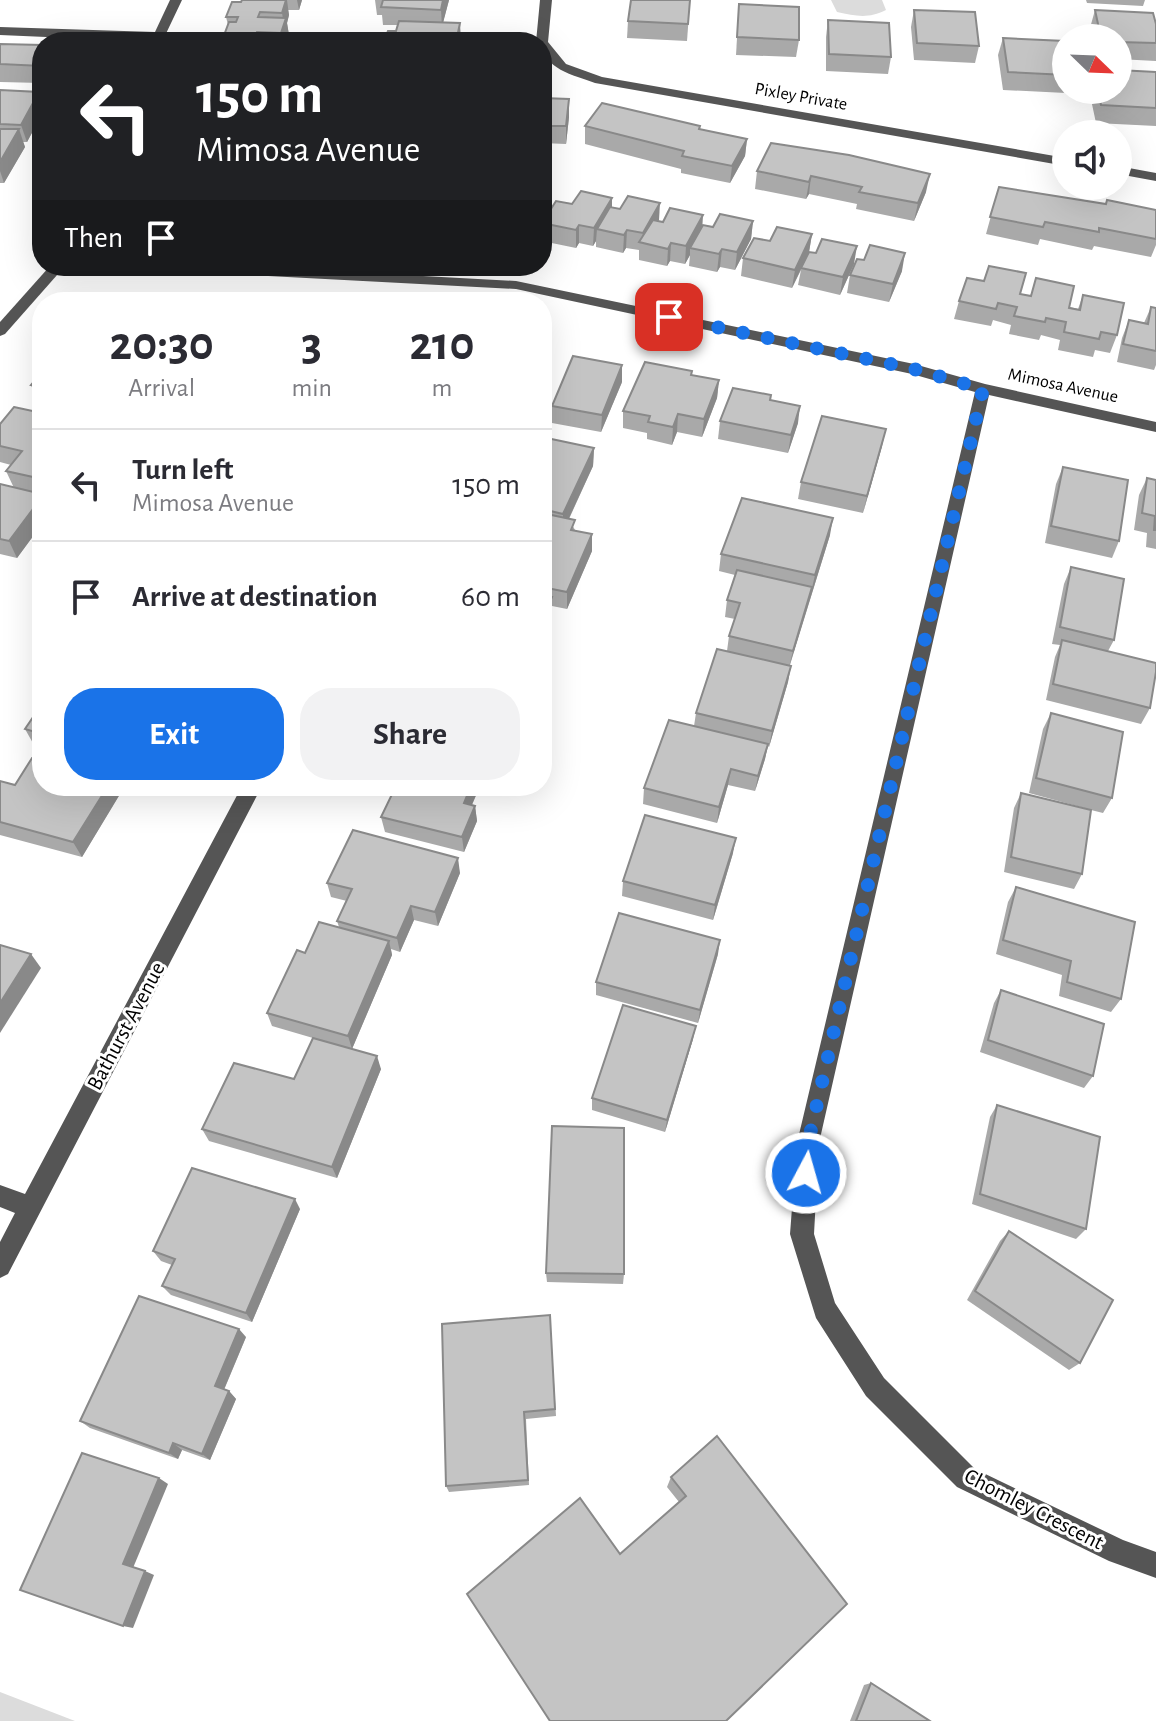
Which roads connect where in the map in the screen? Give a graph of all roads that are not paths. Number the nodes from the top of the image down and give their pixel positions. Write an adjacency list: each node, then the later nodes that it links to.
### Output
1 (176, 0): 4 (street)
2 (546, 0): 5 (street, Pixley Private)
3 (0, 31): 6 (street)
4 (160, 32)
5 (543, 32)
6 (32, 33)
7 (552, 54): 8 (street, Pixley Private)
8 (1052, 160)
9 (1132, 173): 10 (street)
10 (1156, 177)
11 (49, 276): 14 (street)
12 (346, 276): 13 (street, Mimosa Avenue)
13 (516, 285): 15 (street); 16 (street, Mimosa Avenue)
14 (35, 292)
15 (512, 292)
16 (549, 292)
17 (552, 293): 20 (street, Mimosa Avenue)
18 (32, 295): 19 (street)
19 (0, 331)
20 (983, 389): 21 (street, Mimosa Avenue); 26 (street, Chomley Crescent)
21 (1156, 427)
22 (247, 796): 24 (street, Bathurst Avenue)
23 (0, 1196): 24 (street)
24 (30, 1207): 25 (street, Bathurst Avenue)
25 (0, 1266)
26 (1156, 1565)

